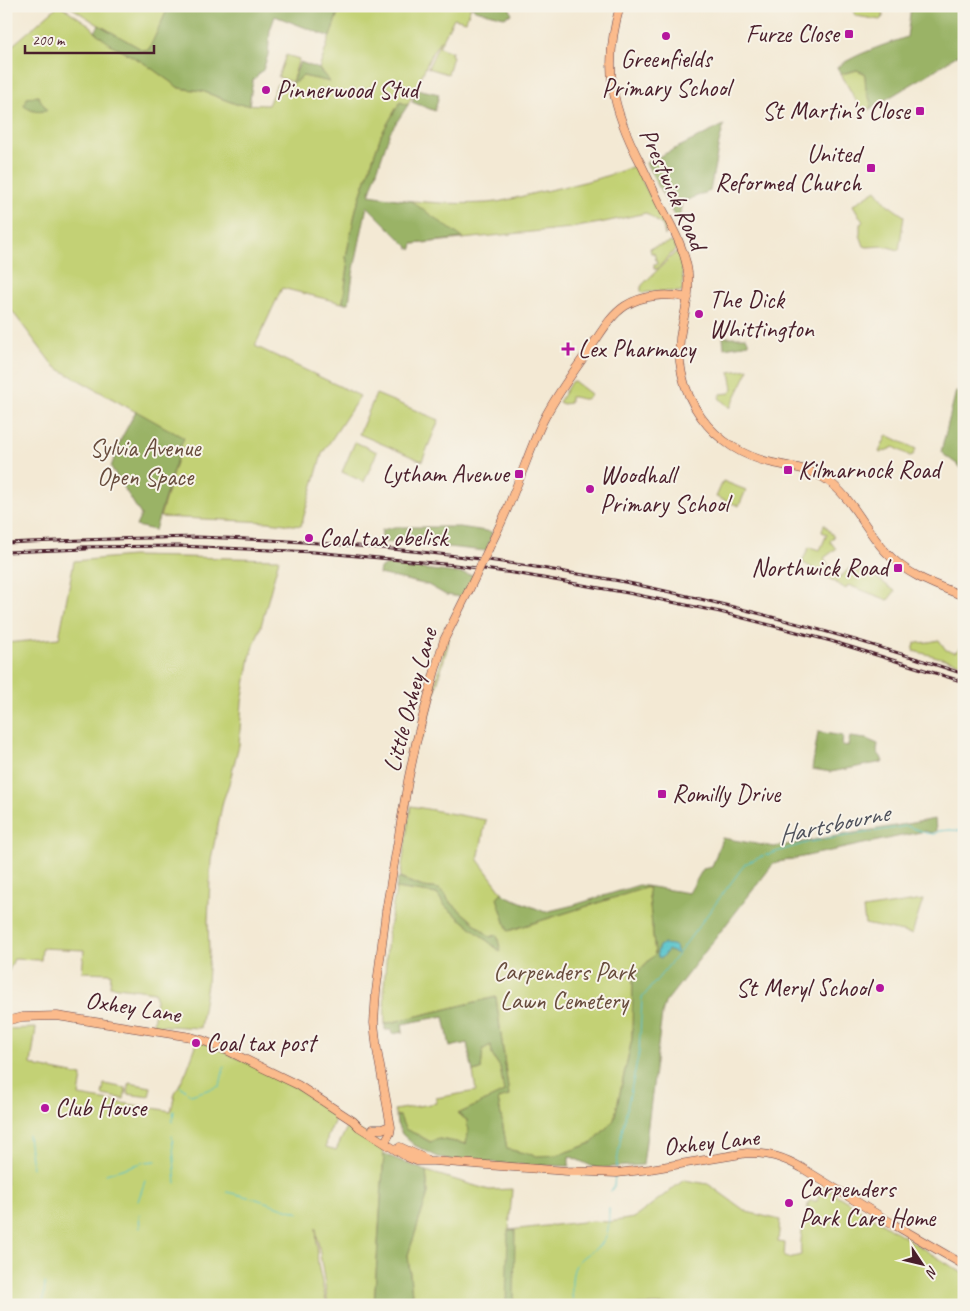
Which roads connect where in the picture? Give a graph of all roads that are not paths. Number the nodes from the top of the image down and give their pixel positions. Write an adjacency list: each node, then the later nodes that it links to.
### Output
1 (620, 6): 2 (main road, Prestwick Road)
2 (688, 298): 3 (main road, Prestwick Road); 6 (main road, Little Oxhey Lane, bridge)
3 (964, 596)
4 (6, 1021): 5 (main road, Oxhey Lane)
5 (354, 1121): 7 (main road, Oxhey Lane); 8 (main road, Oxhey Lane)
6 (388, 1125): 7 (main road); 8 (main road, Little Oxhey Lane)
7 (373, 1130): 8 (main road, Oxhey Lane)
8 (384, 1140): 9 (main road, Oxhey Lane)
9 (964, 1265)

